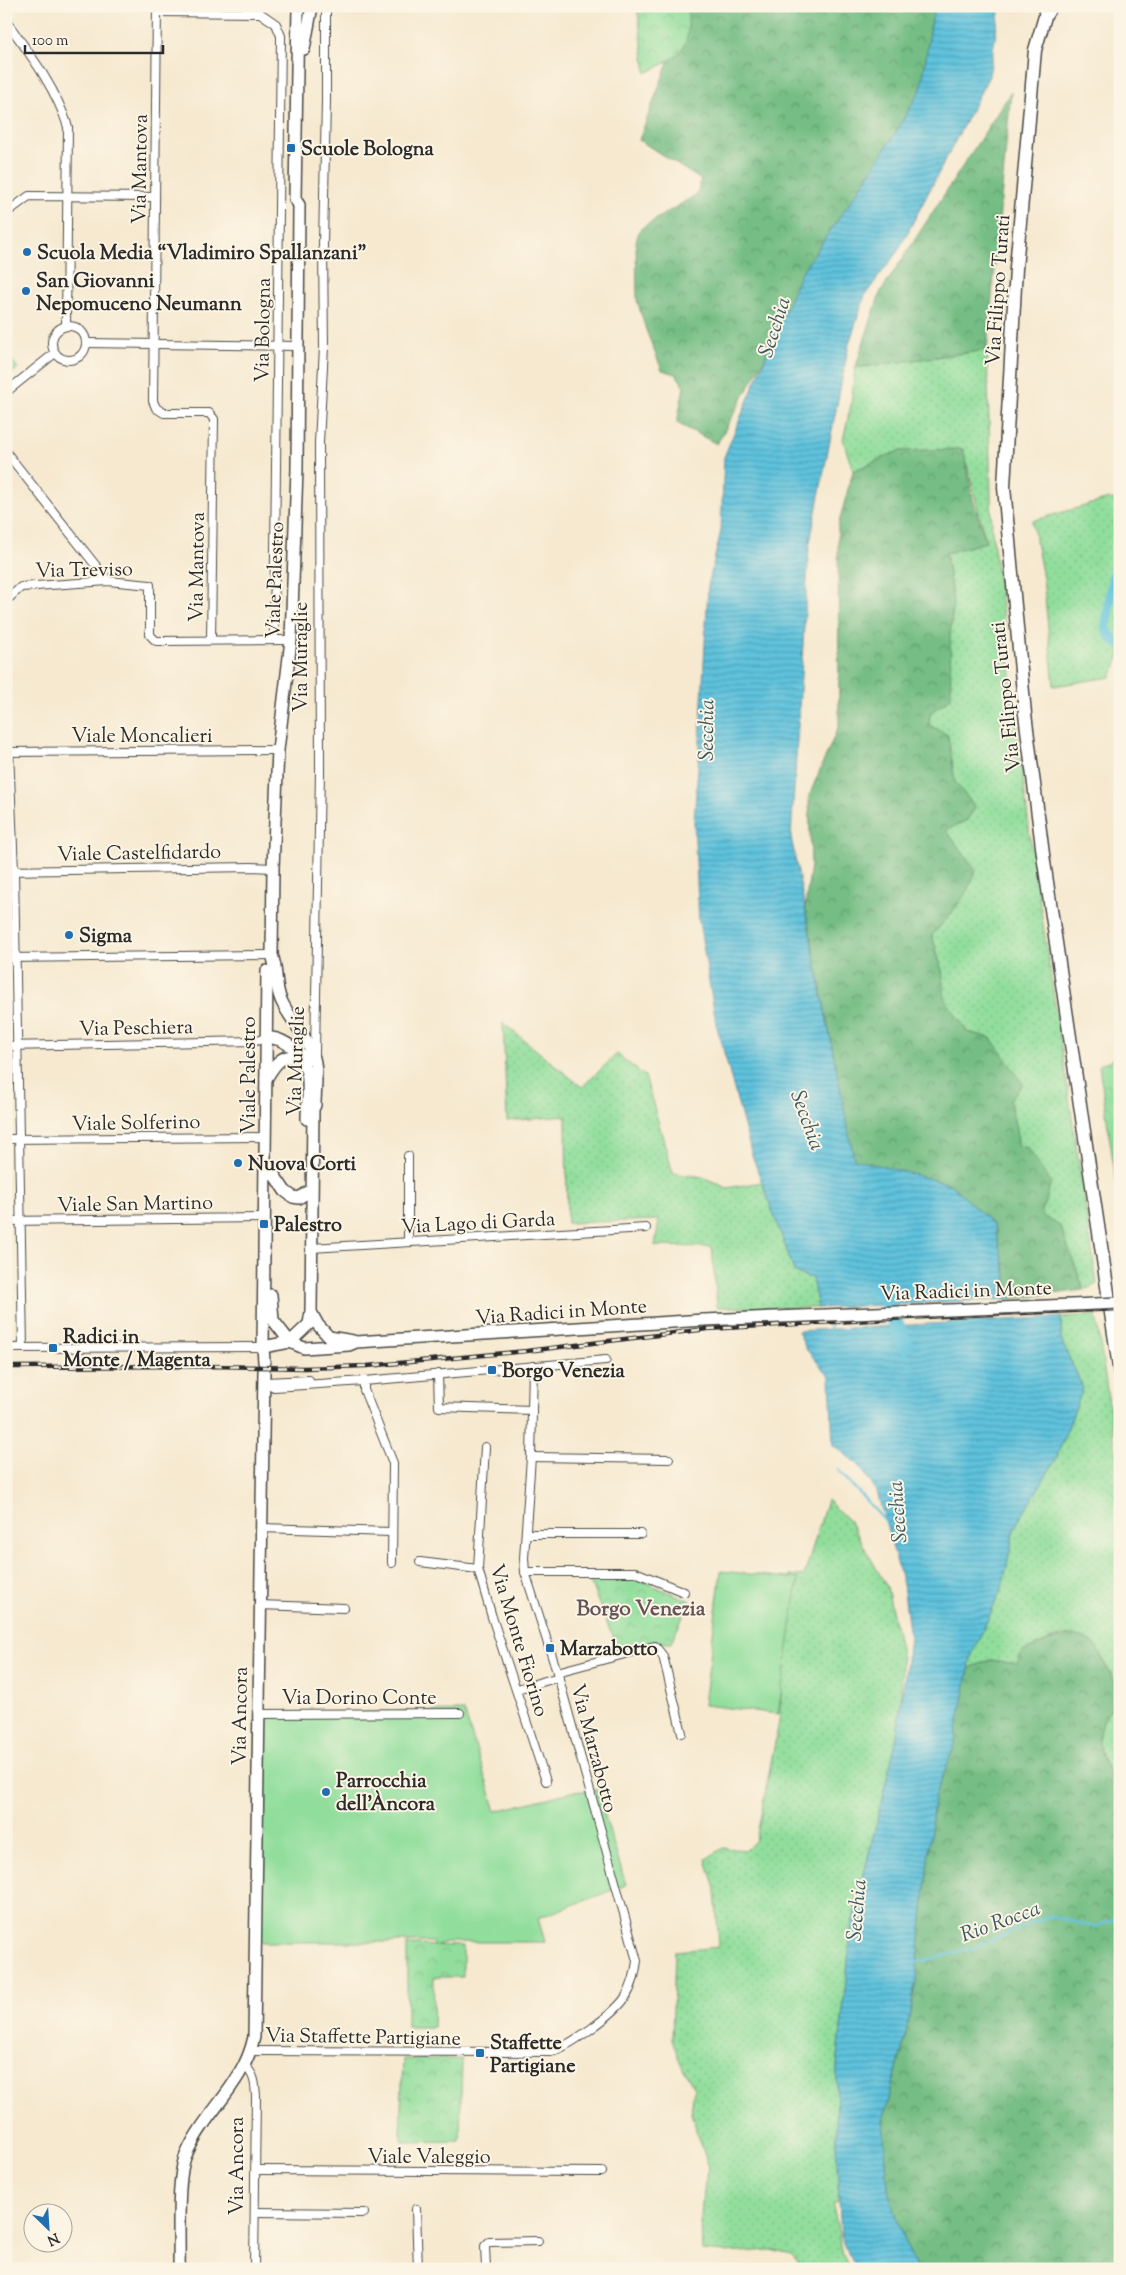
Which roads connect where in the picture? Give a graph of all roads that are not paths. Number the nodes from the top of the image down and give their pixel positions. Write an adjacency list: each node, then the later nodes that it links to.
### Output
1 (298, 6): 9 (main road, Viale Palestro)
2 (312, 6): 9 (main road, Viale Palestro)
3 (322, 6): 34 (street, Via Muraglie)
4 (1047, 8): 62 (main road, Via Filippo Turati)
5 (157, 9): 8 (street, Via Mantova); 14 (street, Via Bologna)
6 (6, 21): 7 (street)
7 (69, 195): 8 (street); 10 (street); 11 (street)
8 (155, 197): 12 (street, Via Mantova)
9 (299, 205): 15 (main road, Viale Palestro)
10 (8, 208)
11 (66, 326): 13 (street); 16 (street)
12 (154, 342): 13 (street); 14 (street); 21 (street, Via Mantova)
13 (86, 343): 16 (street)
14 (278, 346): 15 (street); 22 (street, Via Bologna)
15 (297, 346): 23 (main road, Viale Palestro)
16 (55, 353): 17 (street)
17 (6, 392)
18 (6, 452): 19 (street)
19 (108, 581): 20 (street, Via Treviso); 21 (street, Via Treviso)
20 (10, 598)
21 (211, 640): 22 (street, Via Treviso)
22 (274, 640): 23 (street, Via Treviso)
23 (291, 640): 24 (main road, Viale Palestro)
24 (278, 750): 25 (street, Viale Moncalieri); 26 (main road, Viale Palestro)
25 (8, 752): 27 (street)
26 (273, 868): 27 (street, Viale Castelfidardo); 28 (main road, Viale Palestro)
27 (10, 871): 30 (street)
28 (272, 955): 30 (street); 31 (main road, Viale Palestro); 34 (main road, Viale Palestro)
29 (6, 958): 30 (street)
30 (16, 958): 33 (street)
31 (266, 1038): 33 (street, Via Peschiera); 35 (main road, Viale Palestro); 36 (main road)
32 (6, 1046): 33 (street, Via Peschiera)
33 (18, 1046): 39 (street)
34 (314, 1059): 36 (main road, Via Muraglie)
35 (266, 1079): 37 (main road, Viale Palestro); 40 (main road)
36 (313, 1109): 40 (main road, Via Muraglie)
37 (266, 1137): 39 (street, Viale Solferino); 42 (main road, Viale Palestro)
38 (6, 1139): 39 (street, Viale Solferino)
39 (18, 1139): 46 (street)
40 (311, 1150): 43 (main road, Via Muraglie)
41 (408, 1156): 48 (street)
42 (266, 1163): 43 (main road); 44 (main road, Viale Palestro)
43 (311, 1190): 49 (main road, Via Muraglie)
44 (264, 1218): 46 (street, Viale San Martino); 50 (main road, Viale Palestro)
45 (6, 1221): 46 (street, Viale San Martino)
46 (20, 1221): 57 (street)
47 (646, 1228): 48 (street, Via Lago di Garda)
48 (408, 1242): 49 (street, Via Lago di Garda)
49 (311, 1248): 52 (main road, Via Muraglie)
50 (264, 1261): 53 (main road); 55 (main road, Viale Palestro)
51 (1120, 1303): 54 (main road, Via Radici in Monte, bridge)
52 (311, 1312): 53 (main road, Via Muraglie); 54 (main road)
53 (290, 1342): 54 (main road, Via Radici in Monte); 55 (main road, Via Radici in Monte)
54 (356, 1342)
55 (263, 1347): 57 (street, Via Radici in Monte); 60 (main road, Viale Palestro)
56 (6, 1348): 57 (street, Via Radici in Monte)
57 (23, 1348)
58 (606, 1360): 59 (street)
59 (533, 1366): 61 (street); 64 (street, Via Marzabotto)
60 (264, 1372): 63 (street); 68 (main road, Via Ancora)
61 (438, 1374): 63 (street); 64 (street)
62 (1120, 1374)
63 (364, 1381): 69 (street)
64 (532, 1410): 66 (street, Via Marzabotto)
65 (485, 1446): 74 (street, Via Monte Fiorino)
66 (531, 1457): 67 (street); 70 (street, Via Marzabotto)
67 (669, 1459)
68 (261, 1528): 69 (street); 77 (main road, Via Ancora)
69 (391, 1532): 73 (street)
70 (527, 1534): 71 (street); 75 (street, Via Marzabotto)
71 (641, 1534)
72 (420, 1562): 74 (street)
73 (392, 1563)
74 (478, 1569): 80 (street, Via Monte Fiorino)
75 (526, 1572): 76 (street); 79 (street, Via Marzabotto)
76 (684, 1592)
77 (259, 1605): 78 (street); 81 (main road, Via Ancora)
78 (344, 1608)
79 (558, 1674): 80 (street); 83 (street); 85 (street, Via Marzabotto)
80 (517, 1689): 84 (street, Via Monte Fiorino)
81 (258, 1714): 82 (street, Via Dorino Conte); 86 (main road, Via Ancora)
82 (460, 1714)
83 (682, 1733)
84 (546, 1780)
85 (563, 2047): 86 (street, Via Staffette Partigiane)
86 (251, 2050): 87 (main road, Via Ancora)
87 (244, 2066): 88 (street, Via Ancora); 94 (main road, Via Ancora)
88 (256, 2170): 89 (street, Viale Valeggio); 91 (street, Via Ancora)
89 (602, 2172)
90 (416, 2209): 96 (street)
91 (255, 2212): 92 (street); 95 (street, Via Ancora)
92 (364, 2213)
93 (538, 2241): 97 (street)
94 (179, 2269)
95 (254, 2269)
96 (418, 2269)
97 (486, 2269)

